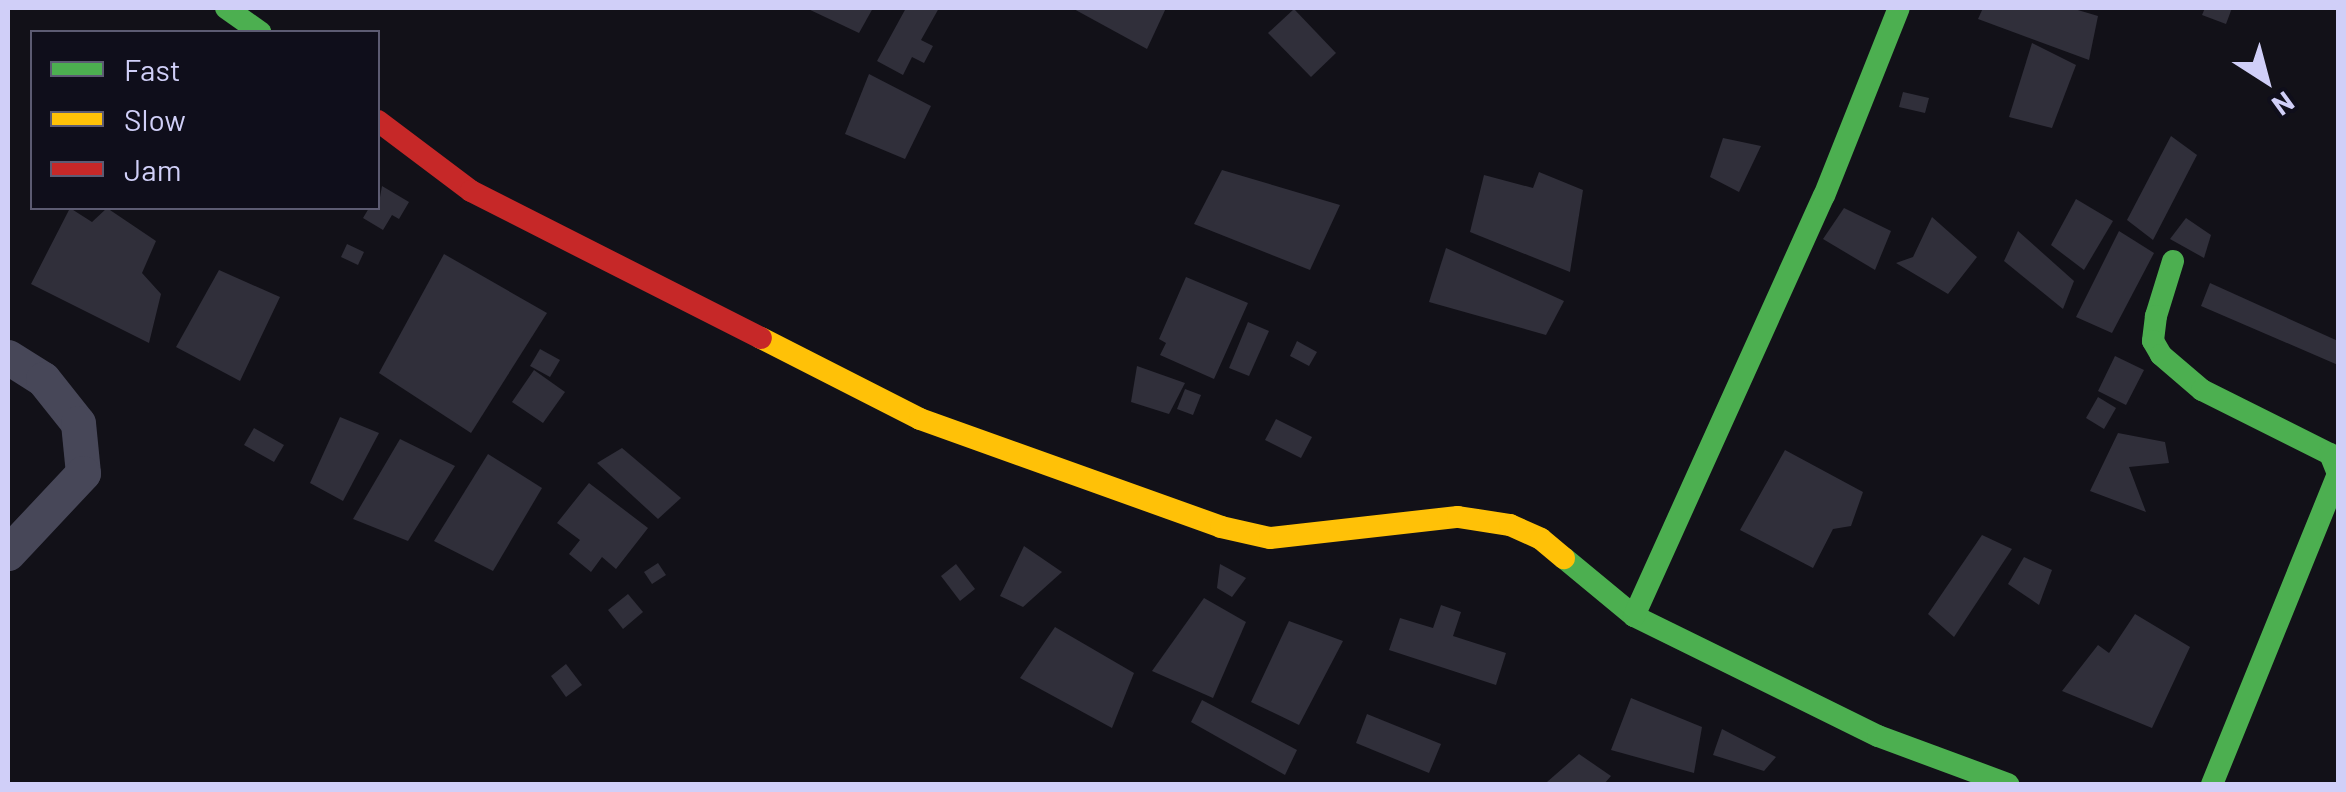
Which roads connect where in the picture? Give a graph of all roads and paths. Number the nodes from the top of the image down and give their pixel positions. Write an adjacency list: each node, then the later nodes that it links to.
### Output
1 (226, 8): 3 (street)
2 (1900, 8): 8 (street)
3 (257, 30)
4 (380, 123): 8 (street)
5 (2173, 262): 10 (street)
6 (8, 358): 7 (street)
7 (8, 553)
8 (1634, 616): 9 (street)
9 (2008, 784)
10 (2212, 784)

